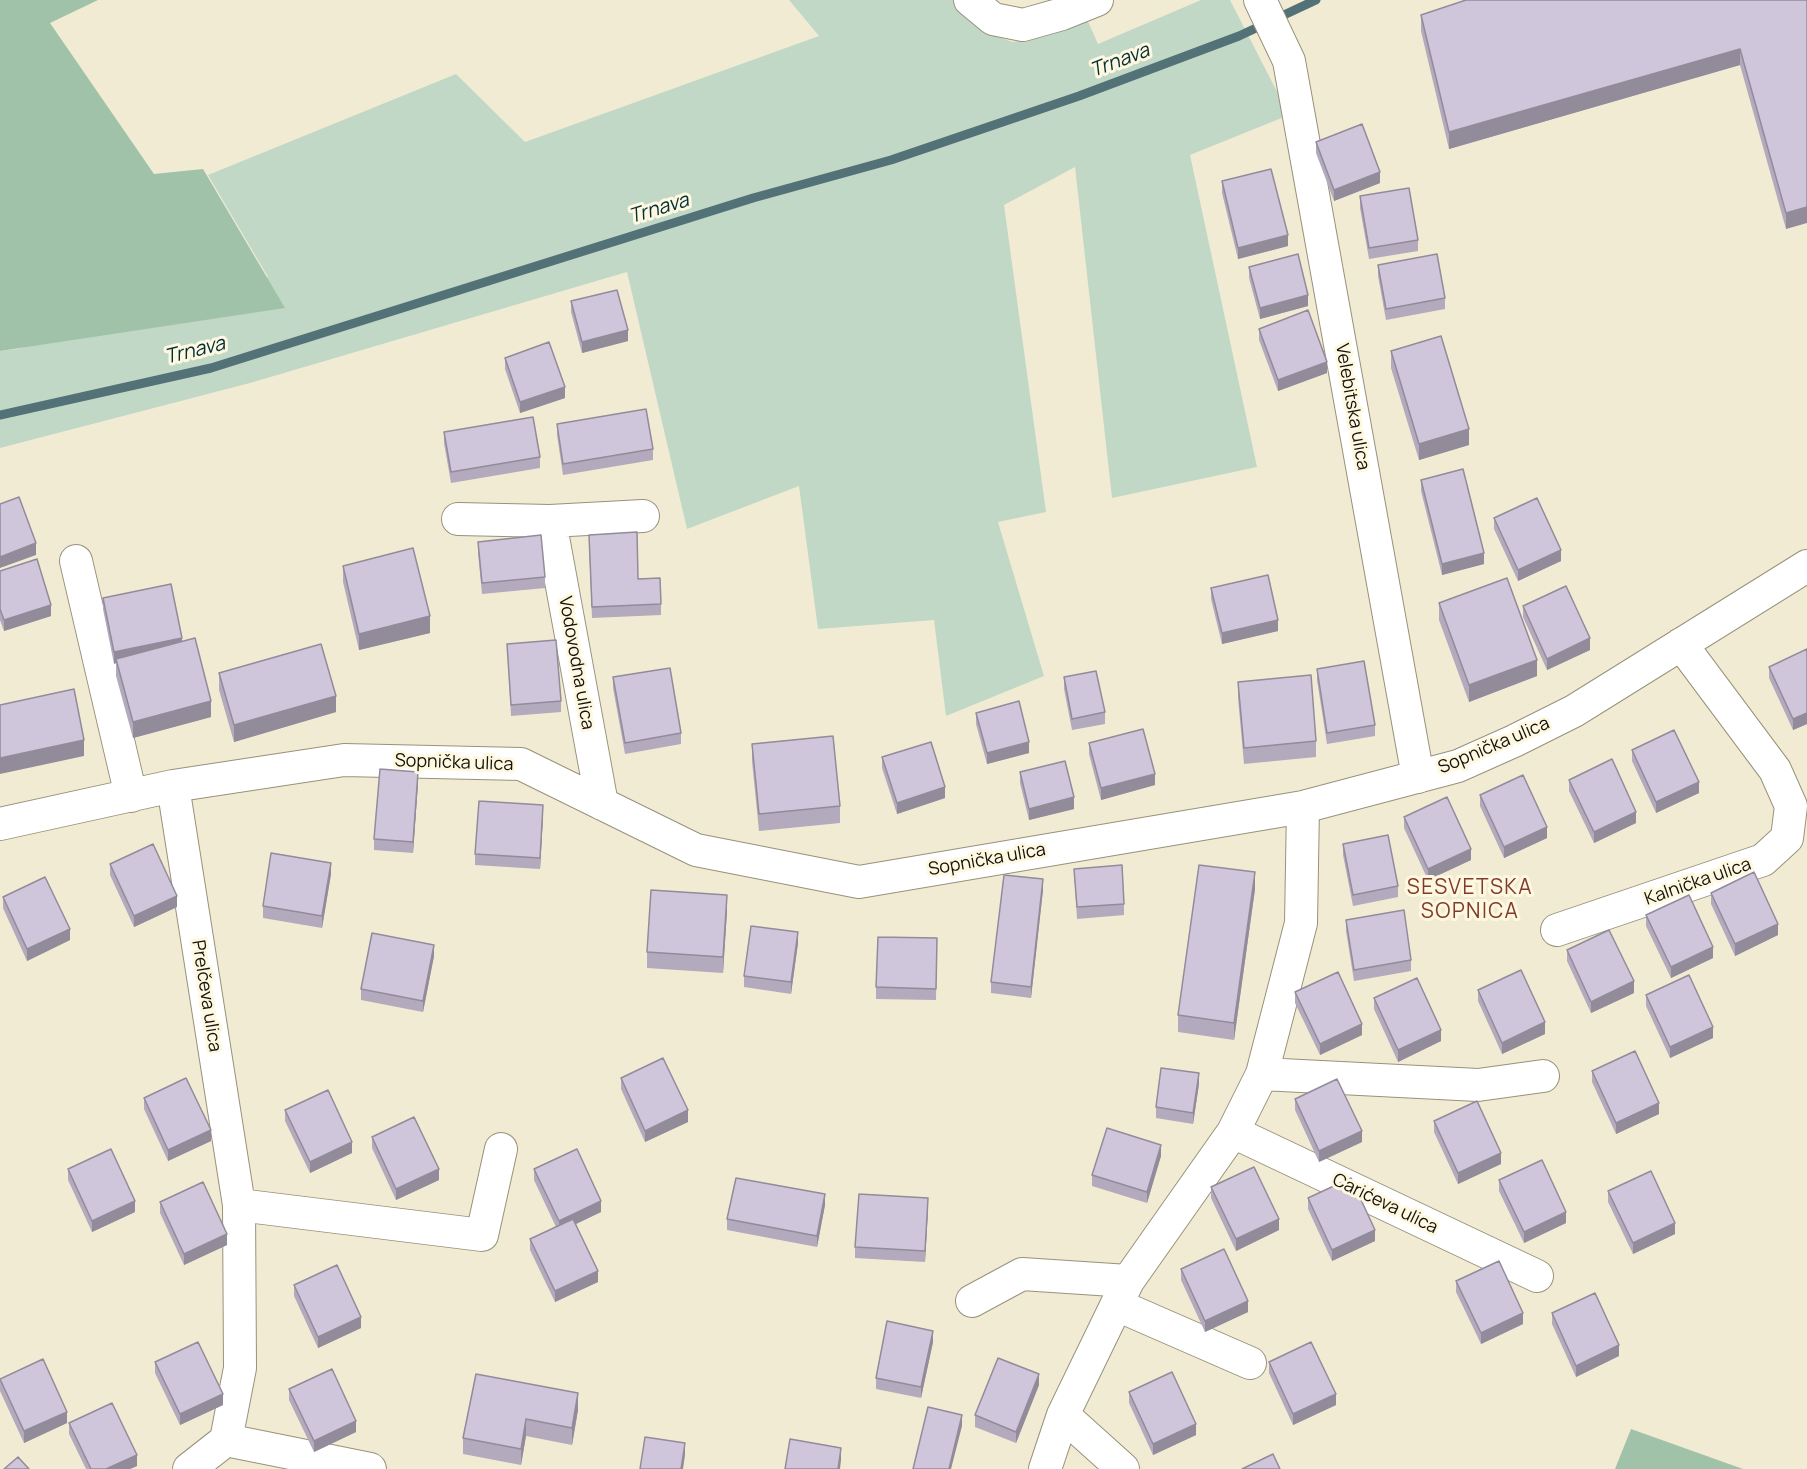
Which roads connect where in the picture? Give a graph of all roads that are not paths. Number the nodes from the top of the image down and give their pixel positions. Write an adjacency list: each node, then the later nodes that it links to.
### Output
1 (970, 0): 2 (street)
2 (1097, 0)
3 (1260, 0): 10 (street, Velebitska ulica)
4 (643, 516): 6 (street)
5 (458, 519): 6 (street)
6 (550, 521): 13 (street, Vodovodna ulica)
7 (76, 561): 12 (street)
8 (1807, 566): 9 (street, Sopnička ulica)
9 (1681, 644): 10 (street, Sopnička ulica); 16 (street, Kalnička ulica)
10 (1418, 777): 14 (street, Sopnička ulica)
11 (173, 786): 12 (street, Sopnička ulica); 13 (street, Sopnička ulica); 21 (street, Prelčeva ulica)
12 (131, 796): 15 (street, Sopnička ulica)
13 (602, 804): 14 (street, Sopnička ulica)
14 (1303, 807): 17 (street)
15 (0, 824)
16 (1557, 930)
17 (1262, 1074): 18 (street); 19 (street)
18 (1543, 1076)
19 (1233, 1132): 22 (street, Carićeva ulica); 23 (street)
20 (501, 1149): 21 (street)
21 (239, 1205): 27 (street, Prelčeva ulica)
22 (1537, 1276)
23 (1122, 1293): 24 (street); 25 (street); 26 (street)
24 (972, 1300)
25 (1250, 1363)
26 (1064, 1415): 30 (street); 31 (street)
27 (226, 1440): 28 (street); 29 (street)
28 (189, 1469)
29 (370, 1469)
30 (1045, 1469)
31 (1123, 1469)

